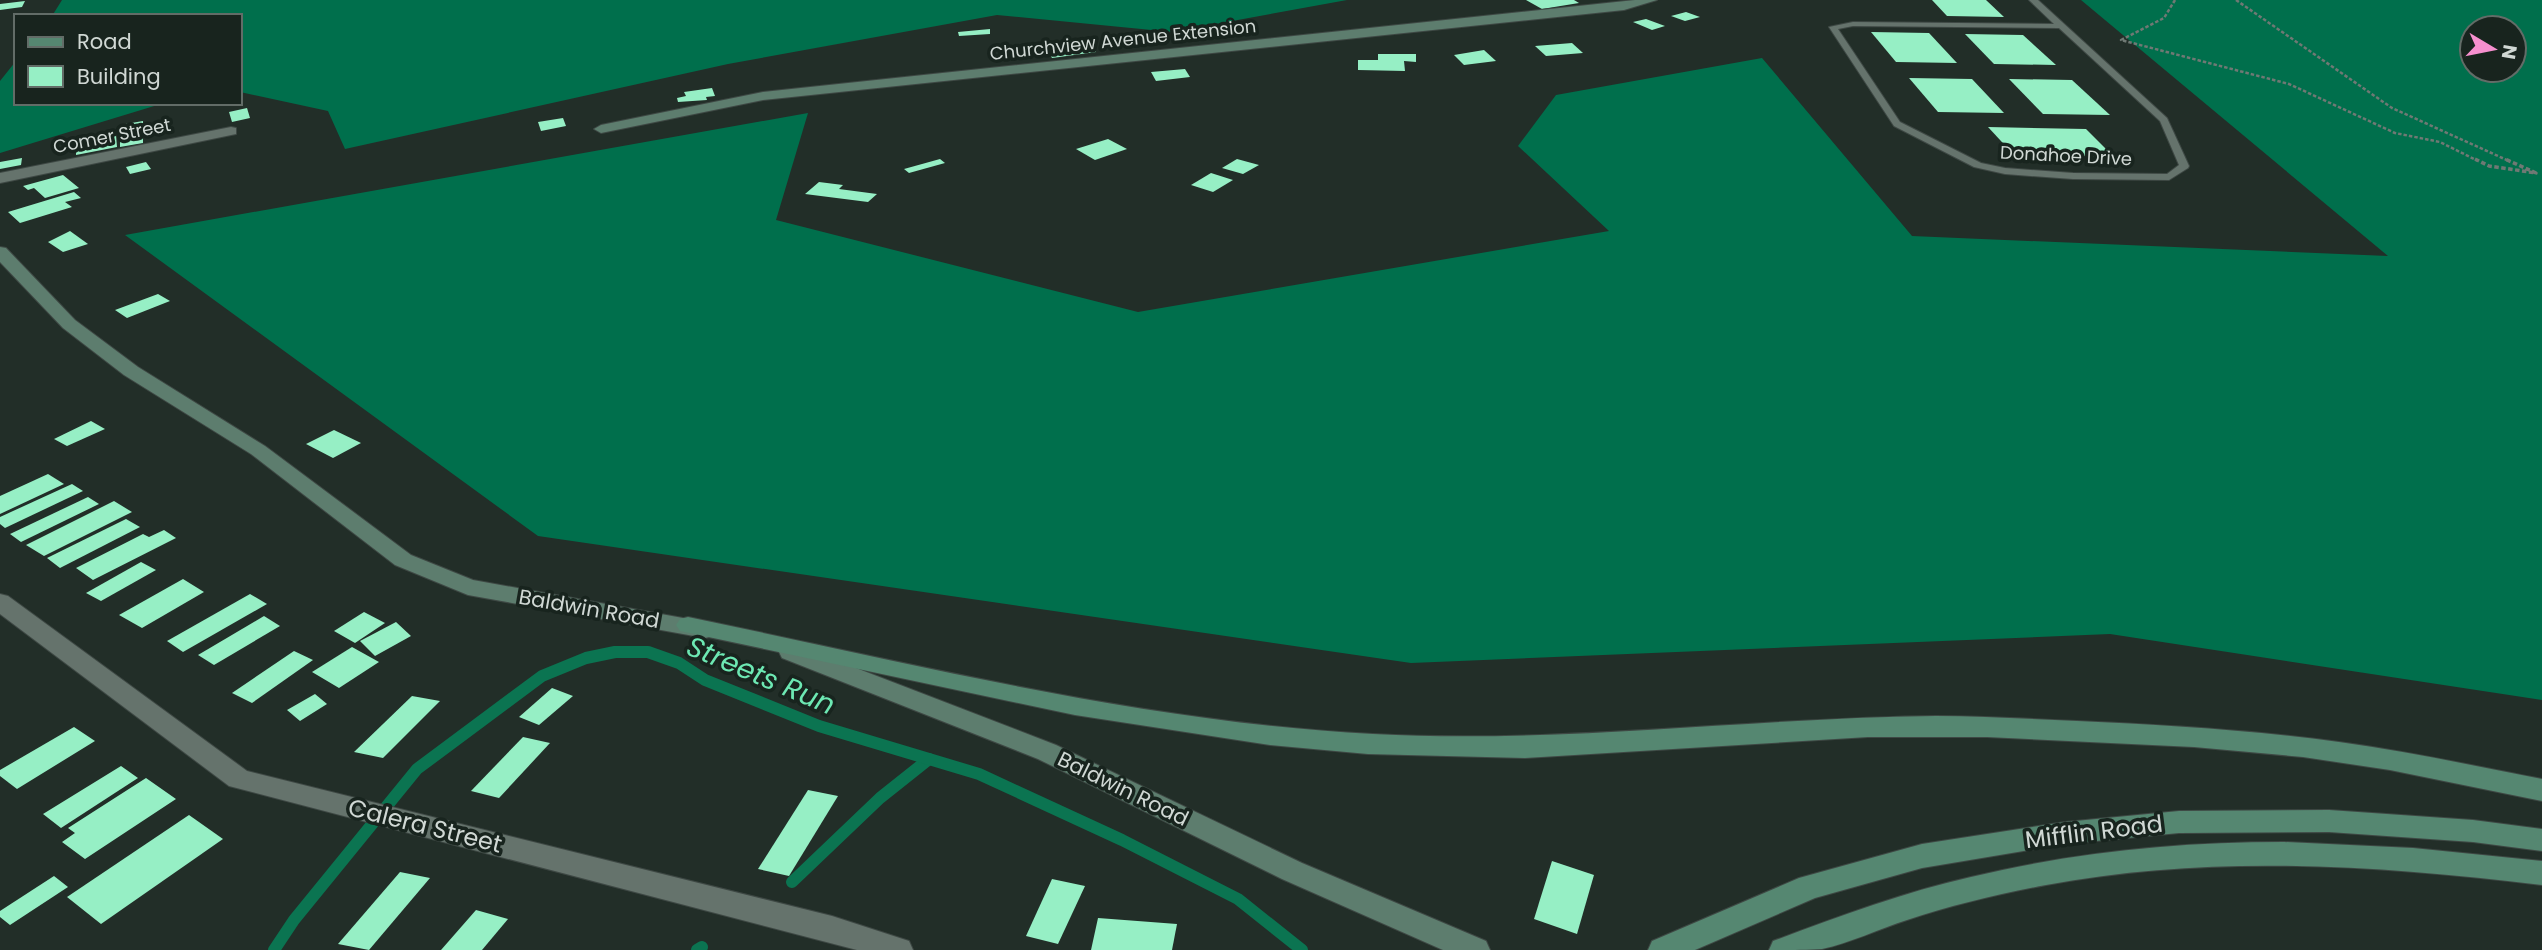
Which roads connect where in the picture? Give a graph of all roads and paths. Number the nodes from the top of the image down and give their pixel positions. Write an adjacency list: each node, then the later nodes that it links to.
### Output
1 (1651, 0): 6 (main road, Churchview Avenue Extension)
2 (2033, 0): 5 (lane, Donahoe Drive)
3 (2175, 0): 9 (path)
4 (2236, 0): 9 (path)
5 (2060, 26): 5 (lane, Donahoe Drive)
6 (601, 129)
7 (231, 131): 10 (street, Comer Street)
8 (2542, 171): 9 (path)
9 (2536, 173)
10 (0, 178)
11 (0, 253): 13 (main road, Baldwin Road)
12 (0, 602): 17 (street, Calera Street)
13 (688, 625): 14 (main road); 18 (main road, Baldwin Road)
14 (2542, 790)
15 (2542, 840): 19 (main road, Mifflin Road)
16 (2542, 873): 20 (main road, Mifflin Road)
17 (898, 950)
18 (1475, 950)
19 (1663, 950)
20 (1784, 950)

